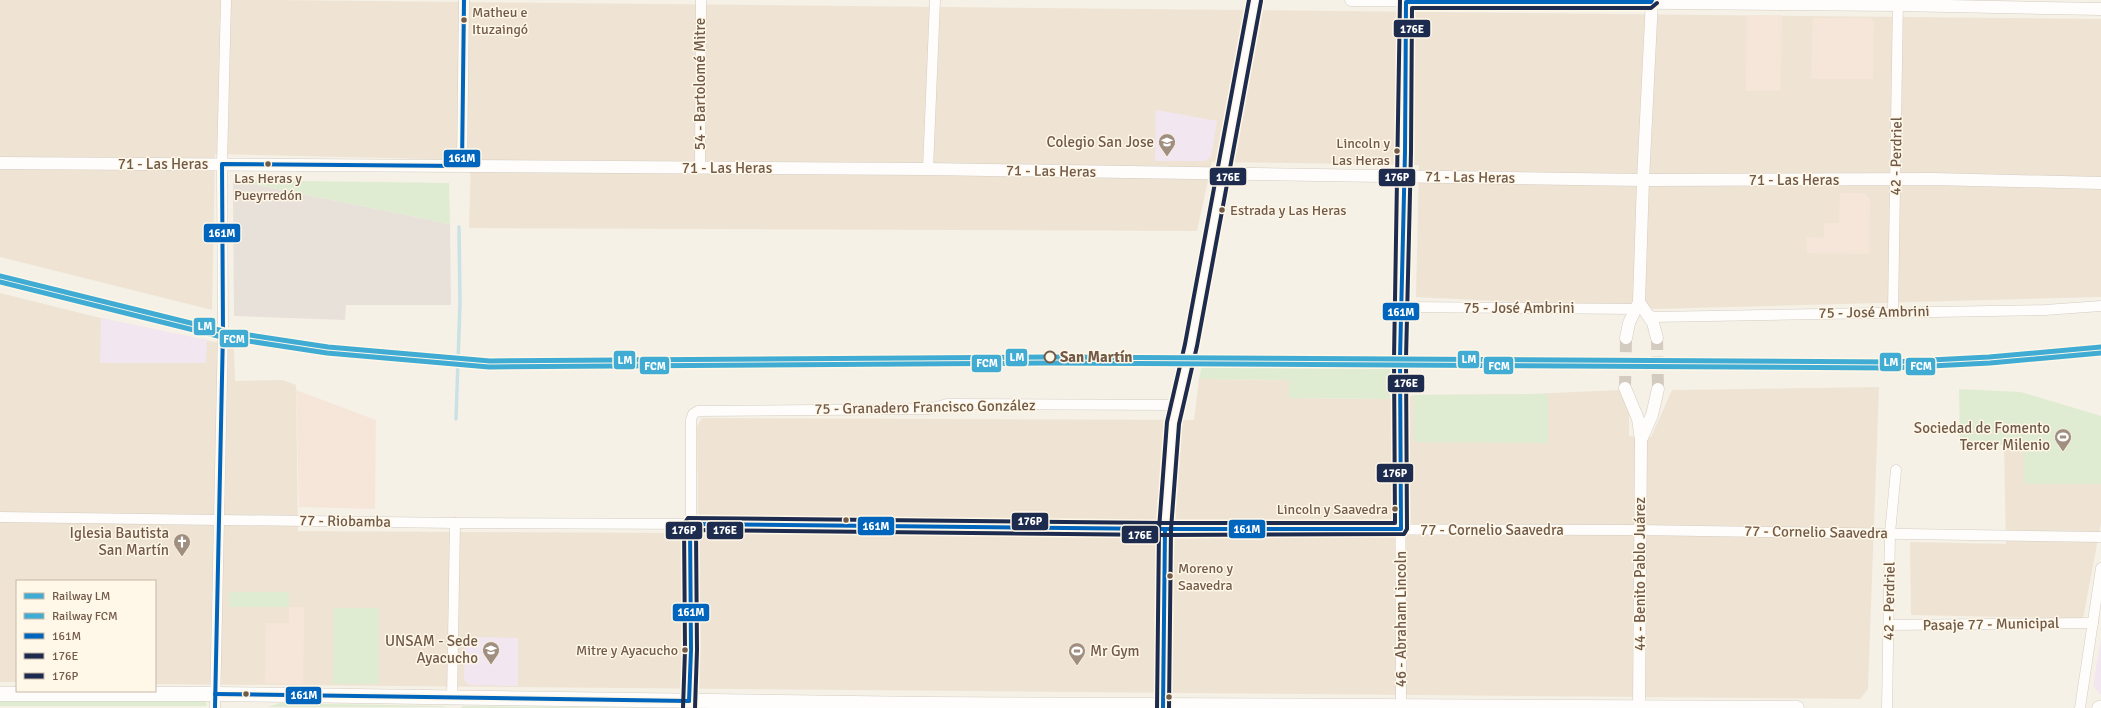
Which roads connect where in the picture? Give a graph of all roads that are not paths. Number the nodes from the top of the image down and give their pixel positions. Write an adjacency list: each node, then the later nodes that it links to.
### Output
1 (226, 0): 12 (street)
2 (464, 0): 13 (street)
3 (701, 0): 14 (street, 54 - Bartolomé Mitre)
4 (935, 0): 15 (street)
5 (1255, 0): 16 (street)
6 (1351, 0): 7 (street)
7 (1402, 1): 8 (street); 17 (street, 46 - Abraham Lincoln)
8 (1652, 1): 9 (street); 18 (street)
9 (1898, 2): 10 (street); 19 (street, 42 - Perdriel)
10 (2101, 9)
11 (0, 163): 12 (street, 71 - Las Heras)
12 (222, 164): 13 (street, 71 - Las Heras); 34 (street)
13 (462, 166): 14 (street, 71 - Las Heras)
14 (700, 168): 15 (street, 71 - Las Heras)
15 (928, 169): 16 (street, 71 - Las Heras)
16 (1223, 174): 17 (street, 71 - Las Heras); 30 (street)
17 (1405, 176): 18 (street, 71 - Las Heras); 23 (street, 46 - Abraham Lincoln)
18 (1643, 180): 19 (street, 71 - Las Heras); 21 (street)
19 (1895, 180): 20 (street, 71 - Las Heras); 24 (street, 42 - Perdriel)
20 (2101, 183)
21 (1638, 306): 23 (street, 75 - José Ambrini); 25 (street); 26 (street)
22 (2101, 306): 24 (street, 75 - José Ambrini)
23 (1402, 307): 37 (street, 46 - Abraham Lincoln)
24 (1893, 312): 25 (street, 75 - José Ambrini)
25 (1647, 314): 27 (street)
26 (1626, 338)
27 (1657, 338)
28 (1625, 388): 31 (street, 44 - Benito Pablo Juárez)
29 (1658, 389): 31 (street, 44 - Benito Pablo Juárez)
30 (1176, 405): 36 (street, 75 - Granadero Francisco González); 38 (street)
31 (1641, 440): 39 (street, 44 - Benito Pablo Juárez)
32 (1896, 470): 40 (street, 42 - Perdriel)
33 (0, 517): 34 (street, 77 - Riobamba)
34 (218, 520): 35 (street, 77 - Riobamba); 46 (street)
35 (454, 523): 36 (street, 77 - Riobamba); 47 (street)
36 (690, 524): 38 (street, 77 - Cornelio Saavedra); 48 (street)
37 (1401, 529): 38 (street, 77 - Cornelio Saavedra); 39 (street, 77 - Cornelio Saavedra); 50 (street, 46 - Abraham Lincoln)
38 (1166, 530): 49 (street)
39 (1639, 530): 40 (street, 77 - Cornelio Saavedra); 51 (street, 44 - Benito Pablo Juárez)
40 (1890, 533): 41 (street, 77 - Cornelio Saavedra); 44 (street, 42 - Perdriel)
41 (2101, 537)
42 (2101, 568): 43 (street)
43 (2093, 623): 44 (street, Pasaje 77 - Municipal); 54 (street)
44 (1889, 625): 53 (street, 42 - Perdriel)
45 (0, 694): 46 (main road)
46 (215, 701): 47 (main road)
47 (452, 704): 48 (main road)
48 (689, 705): 49 (main road)
49 (1163, 706): 50 (main road)
50 (1401, 707): 51 (main road)
51 (1639, 707): 52 (main road)
52 (1797, 708)
53 (1887, 708)
54 (2080, 708)

